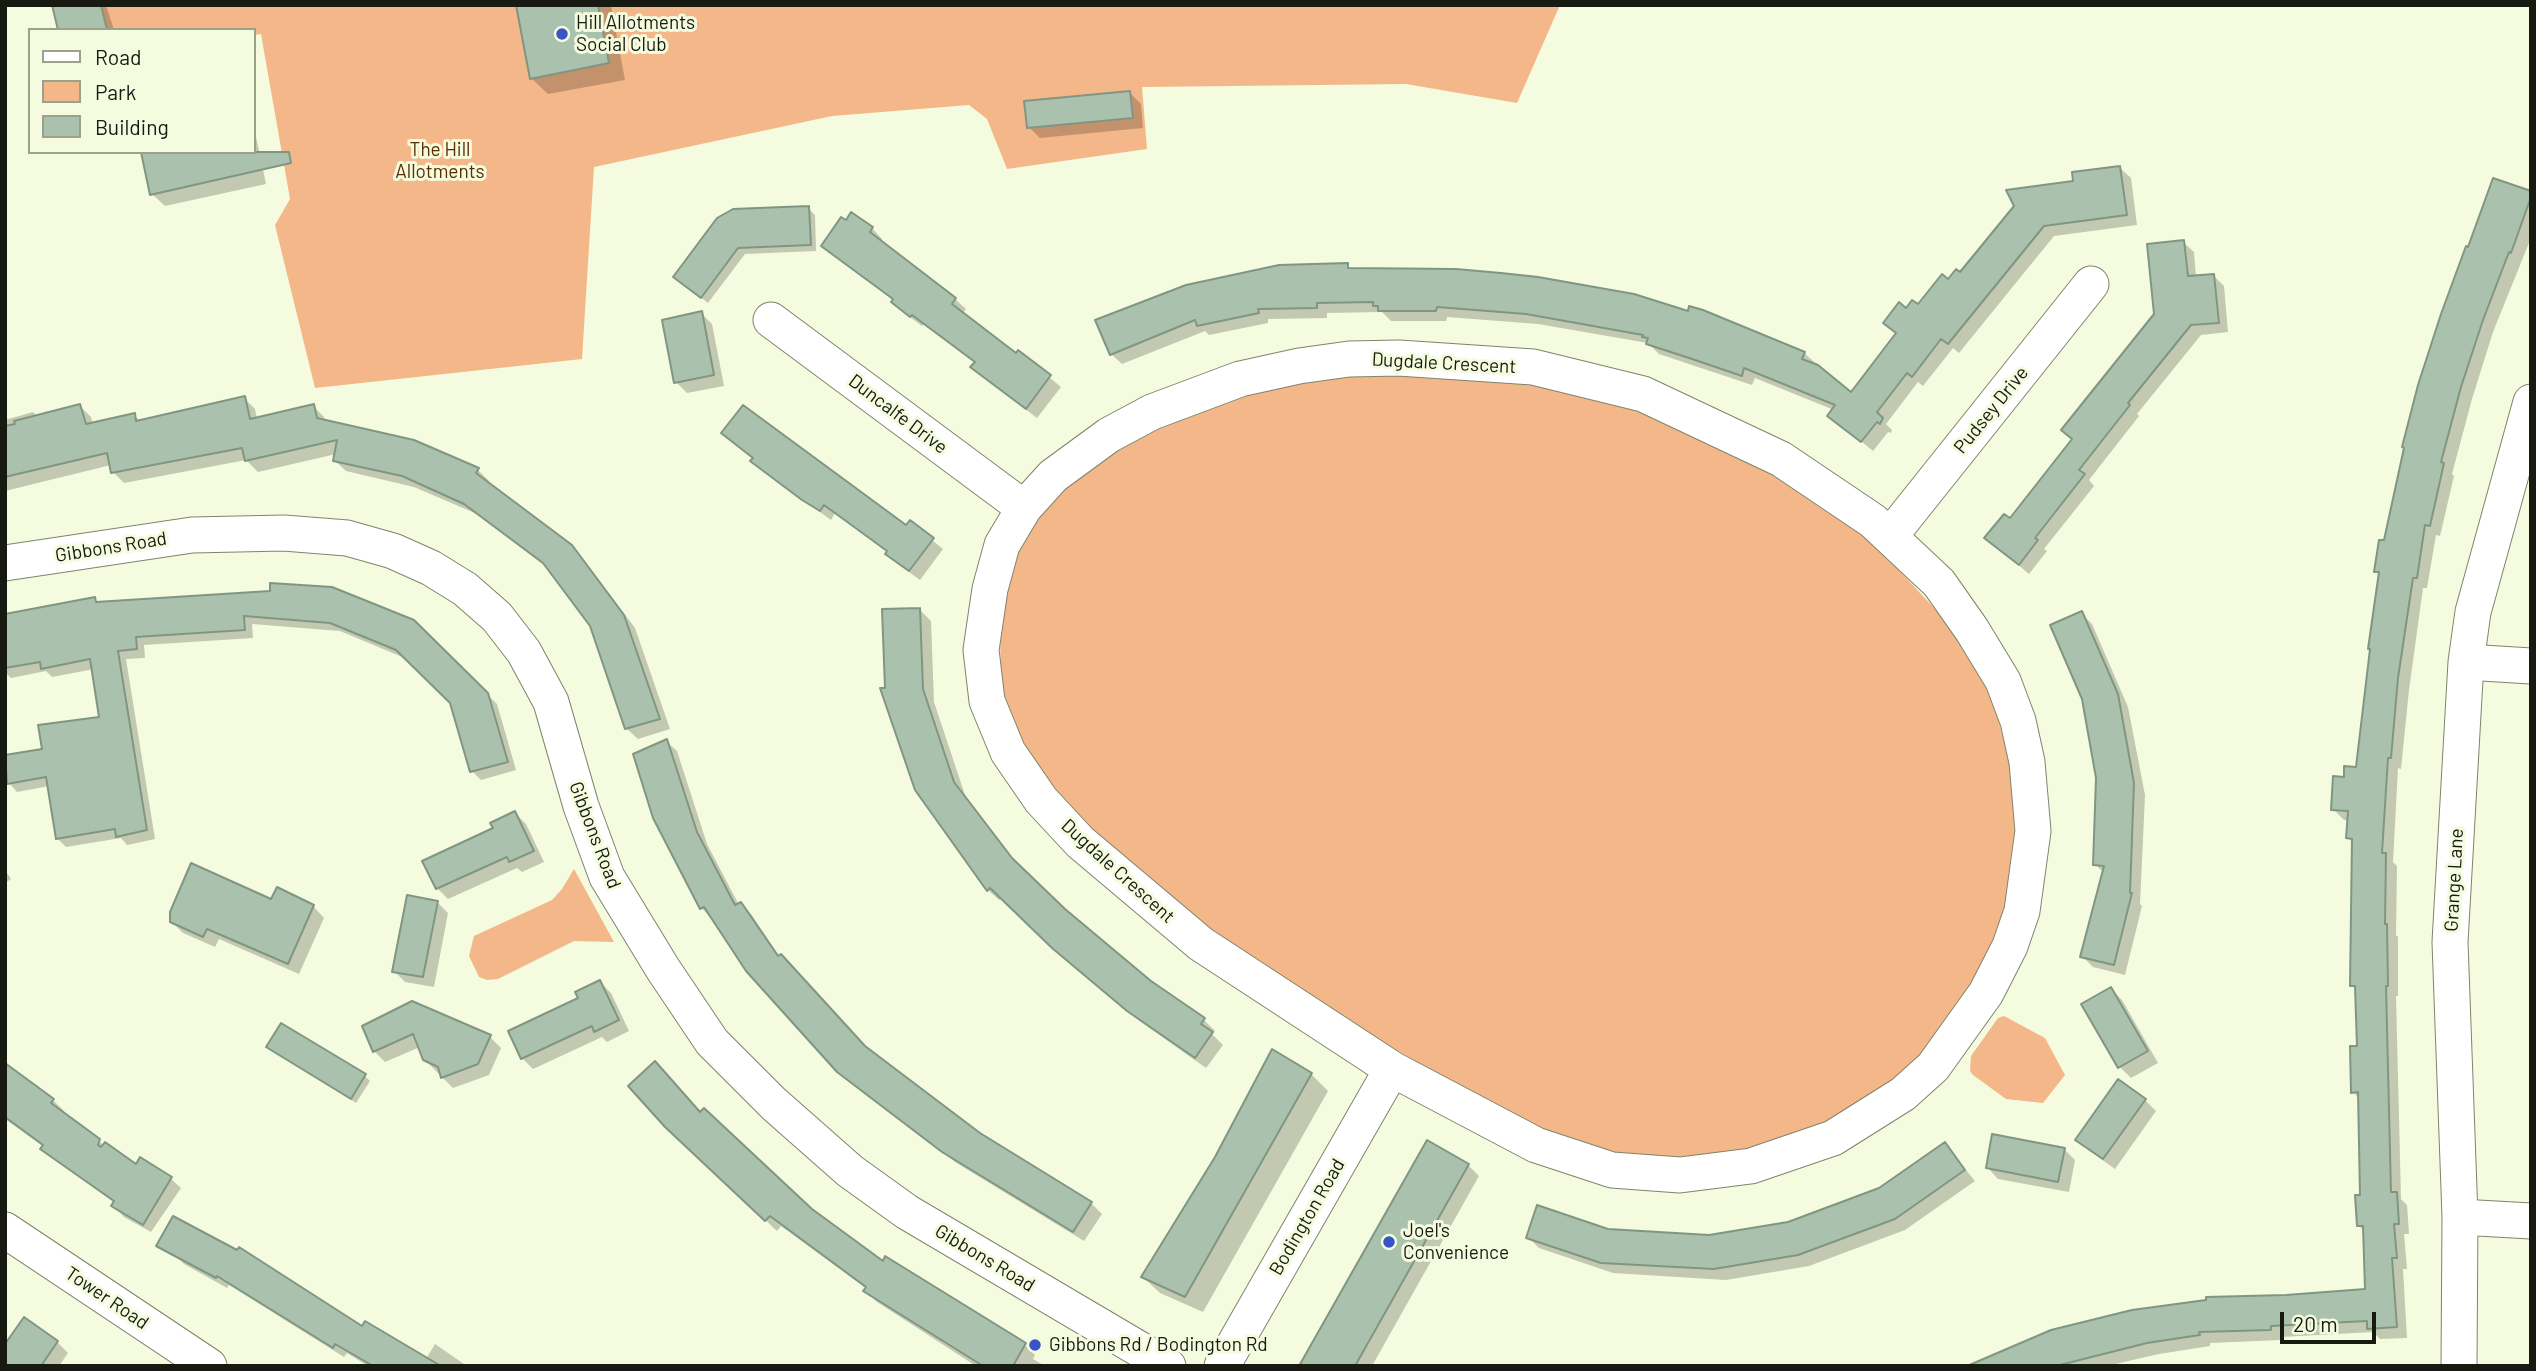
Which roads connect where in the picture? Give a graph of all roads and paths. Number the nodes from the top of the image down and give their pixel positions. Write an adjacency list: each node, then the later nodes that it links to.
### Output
1 (2091, 284): 5 (street, Pudsey Drive)
2 (771, 320): 4 (street, Duncalfe Drive)
3 (2531, 402): 7 (street, Grange Lane)
4 (1024, 508): 5 (street, Dugdale Crescent); 9 (street, Dugdale Crescent)
5 (1890, 536): 9 (street, Dugdale Crescent)
6 (5, 563): 14 (street, Gibbons Road)
7 (2466, 662): 8 (street); 10 (street, Grange Lane)
8 (2531, 666)
9 (1392, 1069): 15 (street, Bodington Road)
10 (2460, 1217): 11 (street); 16 (street, Grange Lane)
11 (2531, 1221)
12 (7, 1237): 13 (street, Tower Road)
13 (209, 1366)
14 (1168, 1366)
15 (1222, 1366)
16 (2459, 1366)

